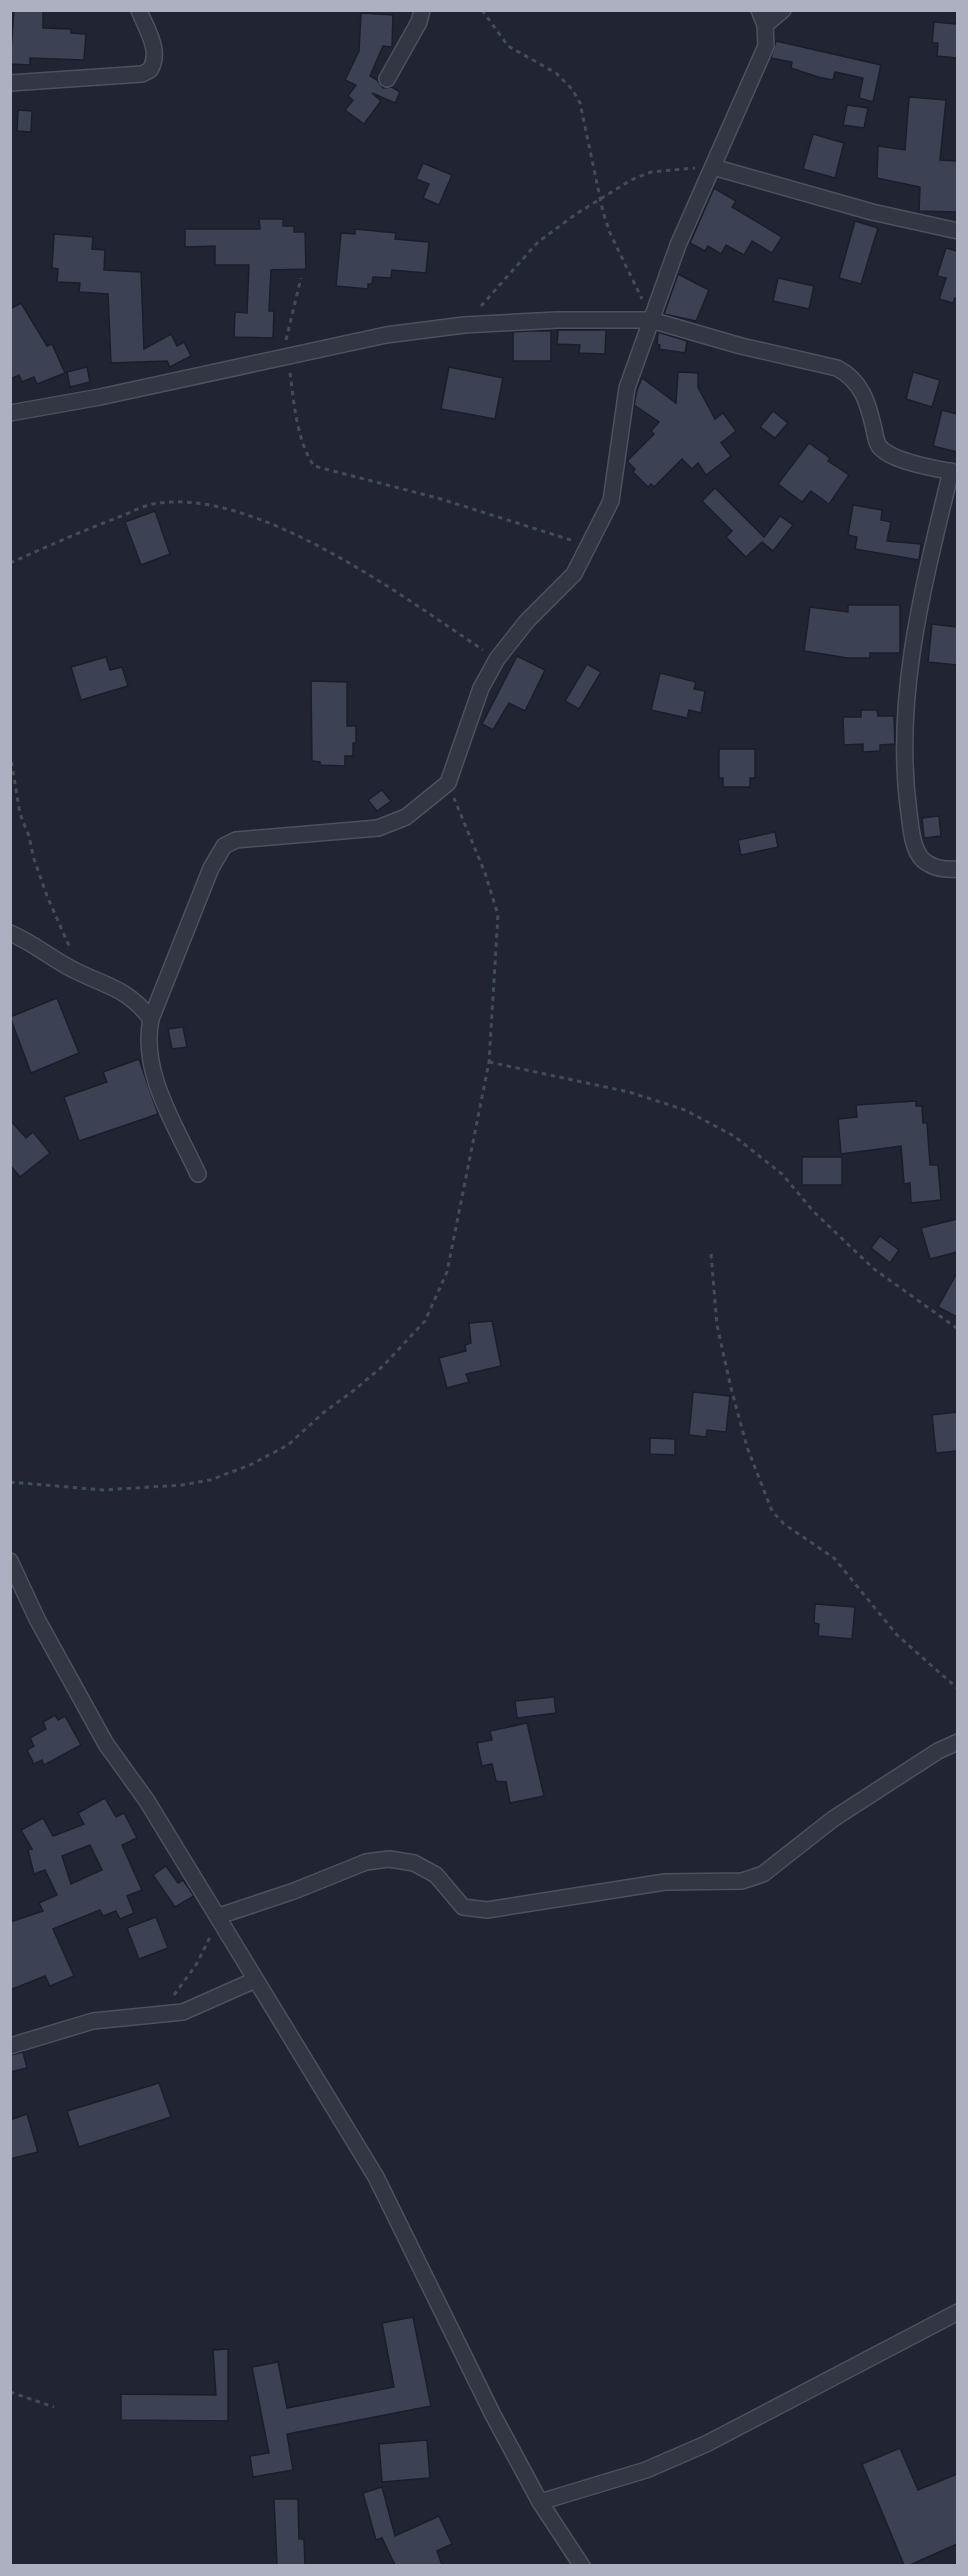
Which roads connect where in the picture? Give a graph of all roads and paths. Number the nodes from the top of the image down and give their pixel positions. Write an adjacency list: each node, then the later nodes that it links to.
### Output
1 (139, 10): 7 (street)
2 (422, 10): 6 (street)
3 (482, 10): 9 (path)
4 (783, 10): 5 (street)
5 (762, 18): 8 (street)
6 (387, 79)
7 (10, 83)
8 (713, 167): 9 (path); 10 (street); 12 (street)
9 (601, 199): 12 (path); 13 (path)
10 (957, 231)
11 (301, 278): 14 (path)
12 (651, 320): 13 (street); 16 (street); 17 (street)
13 (464, 325): 14 (street)
14 (288, 355): 15 (street); 17 (path)
15 (10, 413)
16 (954, 472): 22 (street)
17 (588, 545): 19 (street)
18 (10, 563): 19 (path)
19 (497, 660): 21 (street)
20 (10, 753): 24 (path)
21 (448, 783): 25 (street); 26 (path)
22 (957, 869)
23 (10, 933): 24 (street)
24 (77, 971): 25 (street)
25 (151, 1019): 27 (street)
26 (489, 1062): 29 (path); 30 (path)
27 (198, 1174)
28 (711, 1254): 32 (path)
29 (957, 1329)
30 (10, 1482)
31 (10, 1561): 34 (street)
32 (957, 1689)
33 (957, 1742): 34 (street)
34 (219, 1916): 35 (street); 36 (path)
35 (255, 1980): 37 (street); 41 (street)
36 (173, 1996)
37 (10, 2046)
38 (957, 2312): 41 (street)
39 (10, 2392): 40 (path)
40 (54, 2407)
41 (540, 2502): 42 (street)
42 (582, 2565)

